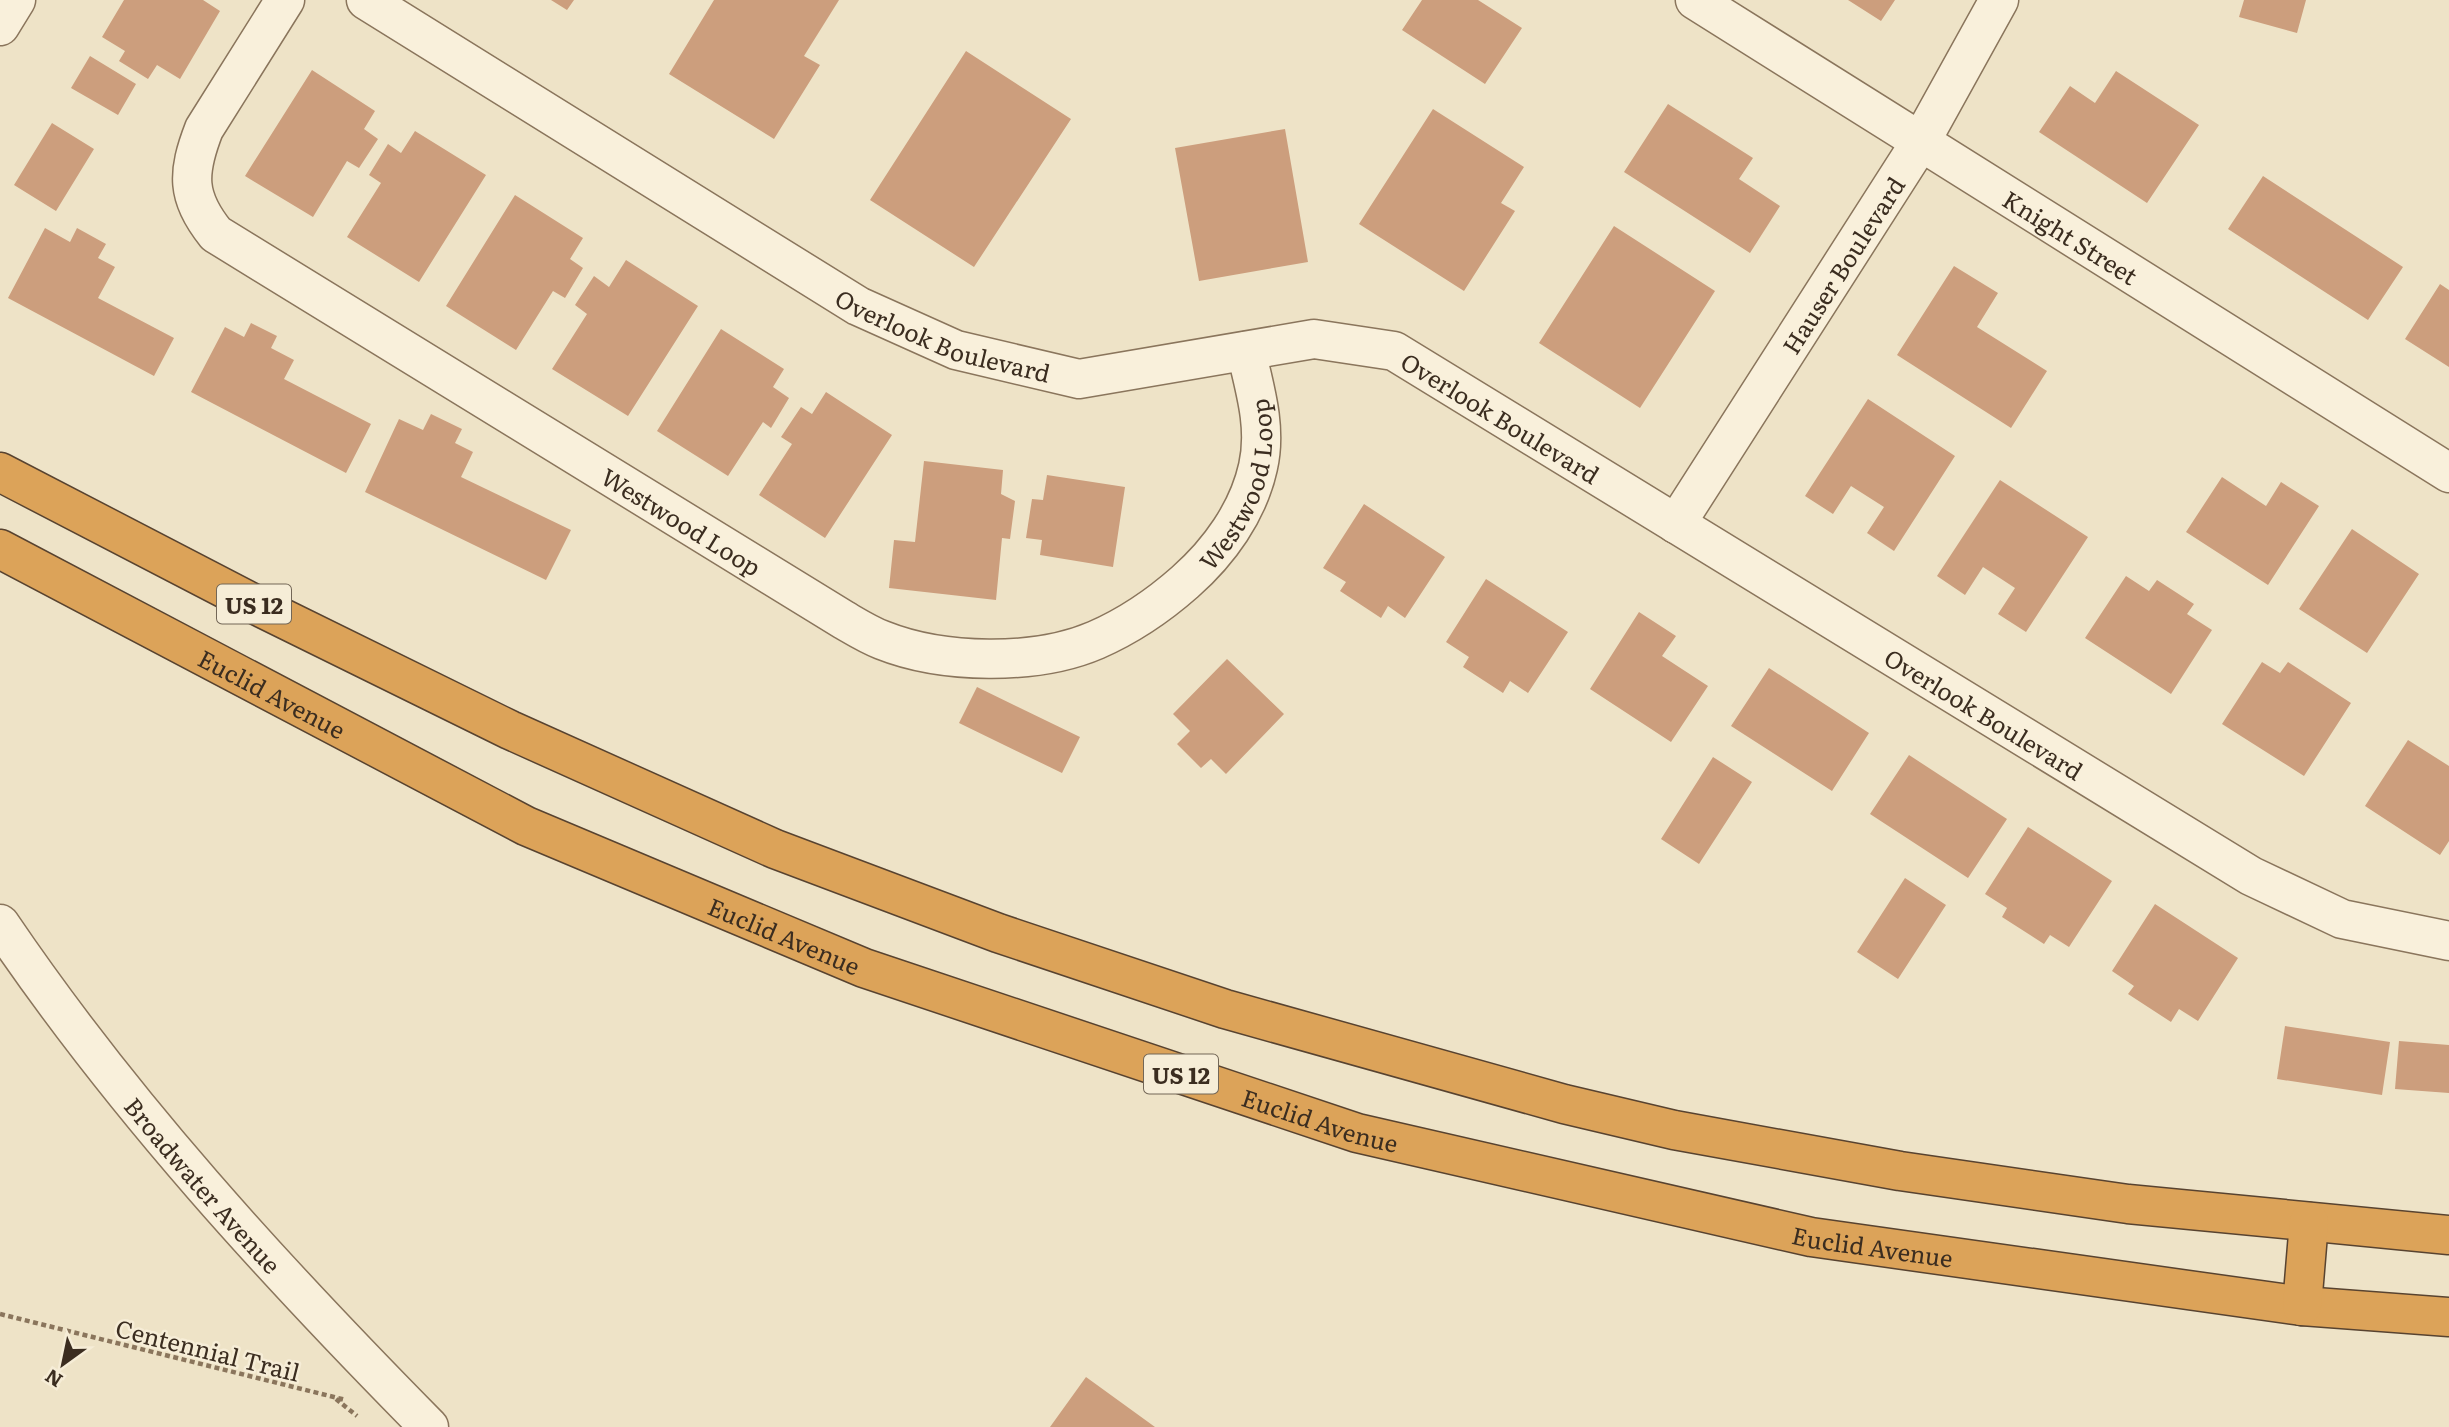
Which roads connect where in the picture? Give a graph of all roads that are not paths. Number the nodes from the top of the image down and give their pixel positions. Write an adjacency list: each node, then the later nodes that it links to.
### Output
1 (16, 0): 6 (street)
2 (285, 0): 8 (street, Westwood Loop)
3 (366, 0): 8 (street, Overlook Boulevard)
4 (1695, 0): 7 (street, Knight Street)
5 (1999, 0): 7 (street, Hauser Boulevard)
6 (0, 26)
7 (1921, 141): 10 (street, Knight Street); 11 (street, Hauser Boulevard)
8 (1246, 351): 11 (street, Overlook Boulevard)
9 (0, 472): 15 (highway, US 12)
10 (2449, 473)
11 (1676, 524): 14 (street, Overlook Boulevard)
12 (0, 549): 17 (highway, Euclid Avenue / US 12)
13 (0, 924): 19 (street, Broadwater Avenue)
14 (2449, 940)
15 (2309, 1222): 16 (highway, US 12); 17 (highway)
16 (2449, 1235)
17 (2302, 1306): 18 (highway, Euclid Avenue / US 12)
18 (2449, 1317)
19 (429, 1427)

